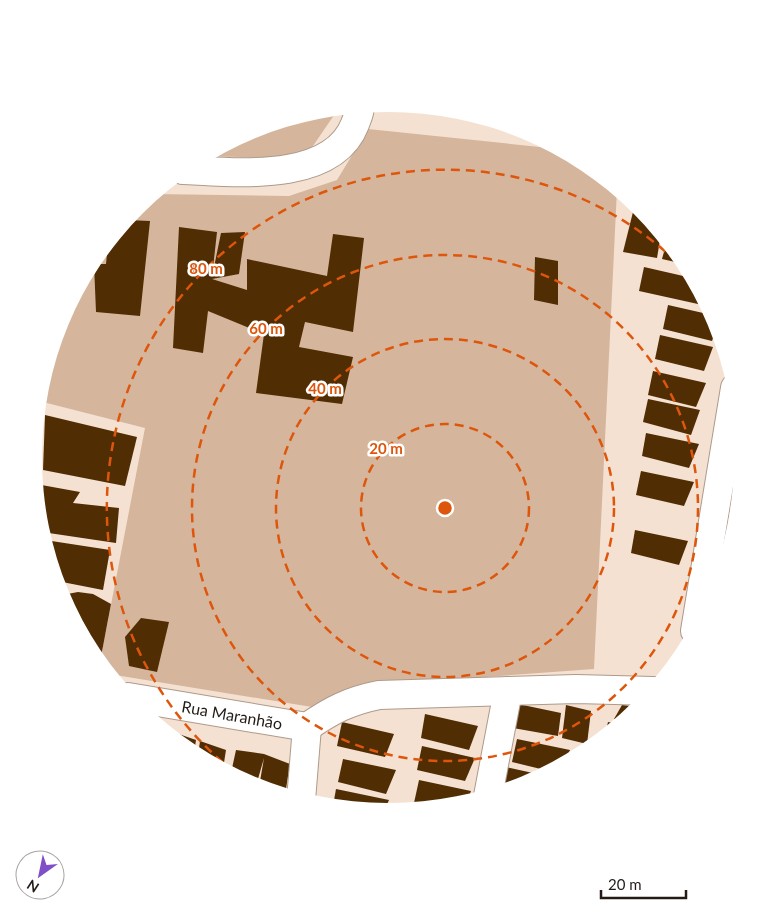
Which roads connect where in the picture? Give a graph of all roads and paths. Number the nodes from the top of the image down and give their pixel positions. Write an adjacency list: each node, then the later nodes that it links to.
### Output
1 (358, 114): 2 (street)
2 (195, 170)
3 (731, 415): 4 (street)
4 (707, 589)
5 (508, 691): 6 (street); 8 (street); 9 (street)
6 (643, 691)
7 (141, 699): 8 (street, Rua Maranhão)
8 (307, 728): 10 (street)
9 (490, 788)
10 (302, 792)

